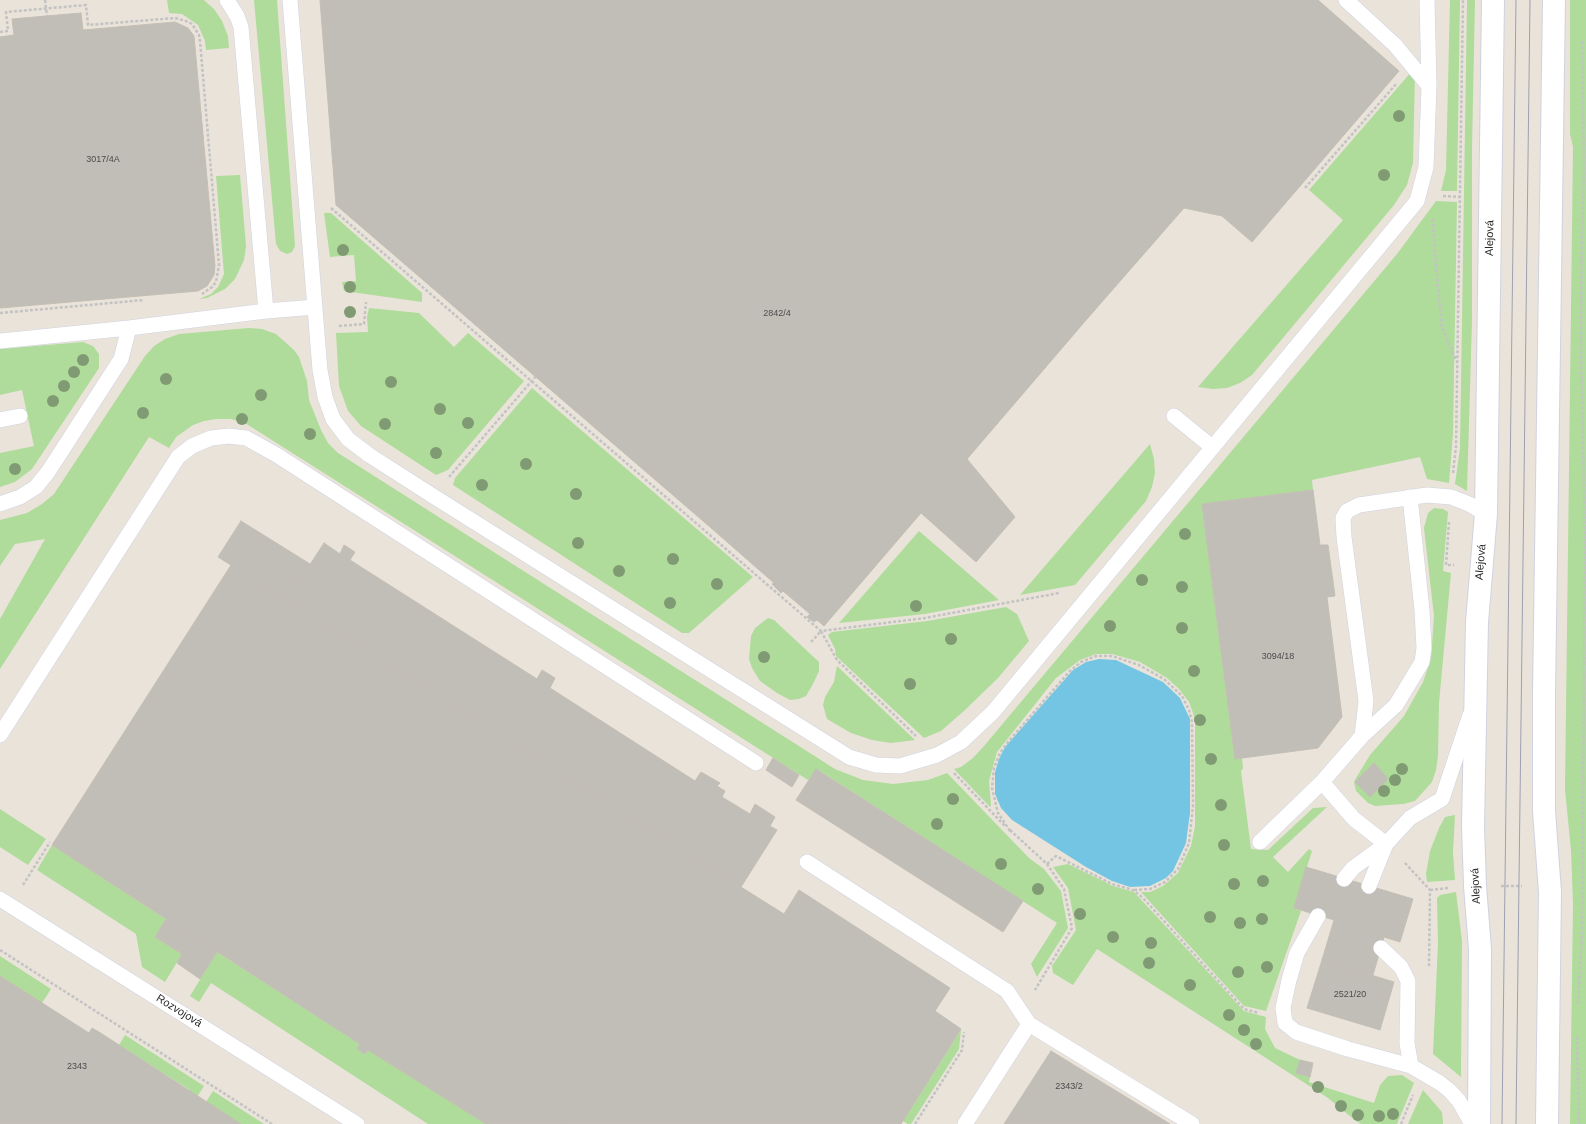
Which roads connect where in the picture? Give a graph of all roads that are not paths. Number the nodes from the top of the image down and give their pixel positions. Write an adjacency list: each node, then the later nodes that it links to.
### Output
1 (227, 0): 9 (lane)
2 (290, 0): 8 (lane)
3 (1346, 0): 7 (lane)
4 (1427, 0): 7 (lane)
5 (1493, 0): 18 (street, Alejová)
6 (1554, 0): 39 (street)
7 (1428, 86): 15 (lane)
8 (315, 307): 9 (lane); 15 (lane)
9 (266, 310): 10 (lane)
10 (129, 328): 11 (lane); 17 (lane)
11 (0, 341)
12 (20, 416): 14 (lane)
13 (1174, 416): 15 (lane)
14 (0, 420)
15 (1212, 447)
16 (1410, 497): 18 (lane); 21 (lane); 21 (lane)
17 (0, 504)
18 (1486, 514): 19 (street, Alejová)
19 (1475, 698): 25 (lane); 38 (street, Alejová)
20 (0, 735): 22 (lane)
21 (1362, 736): 23 (lane)
22 (756, 763)
23 (1322, 782): 24 (lane); 25 (lane)
24 (1260, 842)
25 (1386, 844): 27 (lane); 28 (lane)
26 (807, 862): 32 (lane)
27 (1344, 879)
28 (1369, 886)
29 (0, 900): 34 (lane, Rozvojová)
30 (1318, 916): 33 (lane)
31 (1381, 948): 33 (lane)
32 (1029, 1024): 35 (lane); 36 (lane)
33 (1411, 1066): 37 (lane)
34 (357, 1124)
35 (965, 1124)
36 (1192, 1124)
37 (1472, 1124)
38 (1479, 1124)
39 (1548, 1124)

